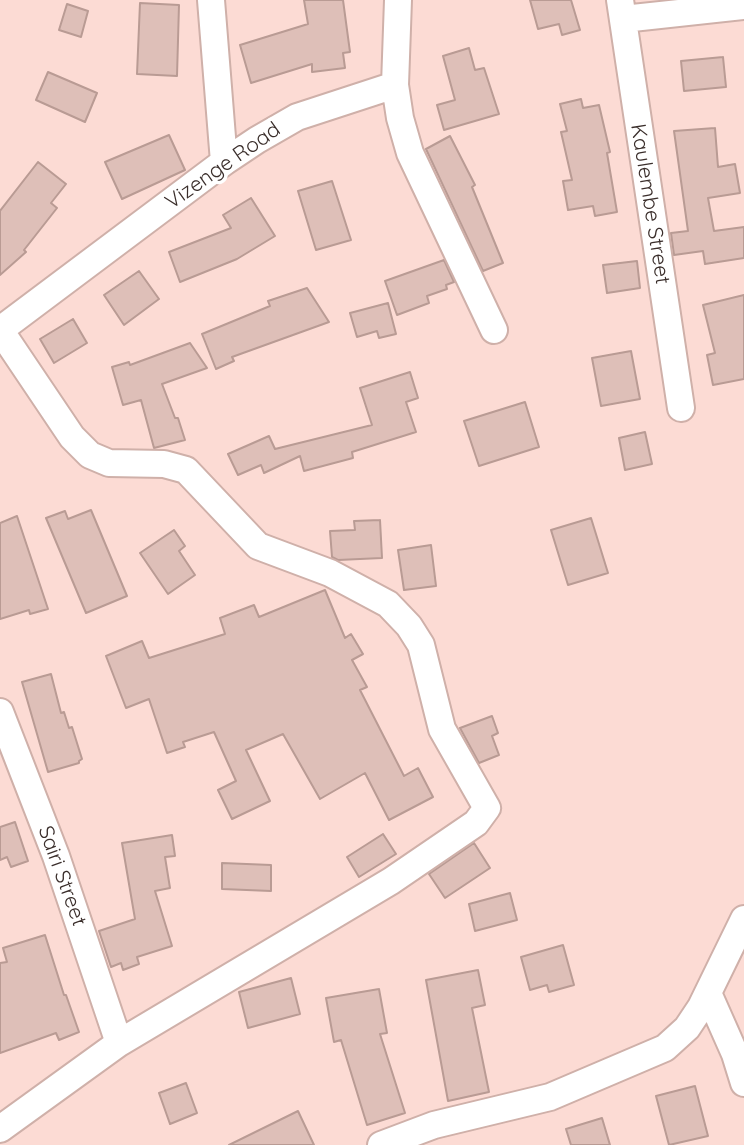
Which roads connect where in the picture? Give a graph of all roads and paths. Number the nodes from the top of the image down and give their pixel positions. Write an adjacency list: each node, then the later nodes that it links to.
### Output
1 (211, 0): 6 (street)
2 (398, 0): 5 (street)
3 (744, 6): 4 (street)
4 (621, 10): 9 (street, Kaulembe Street)
5 (395, 85): 6 (street, Vizenge Road); 8 (street)
6 (224, 162): 7 (street, Vizenge Road)
7 (0, 330): 13 (street)
8 (494, 330)
9 (681, 408)
10 (0, 712): 13 (street, Sairi Street)
11 (744, 919): 12 (street)
12 (708, 993): 14 (street); 17 (street)
13 (120, 1043): 15 (street)
14 (744, 1083)
15 (0, 1131): 16 (street)
16 (5, 1145)
17 (380, 1145)

